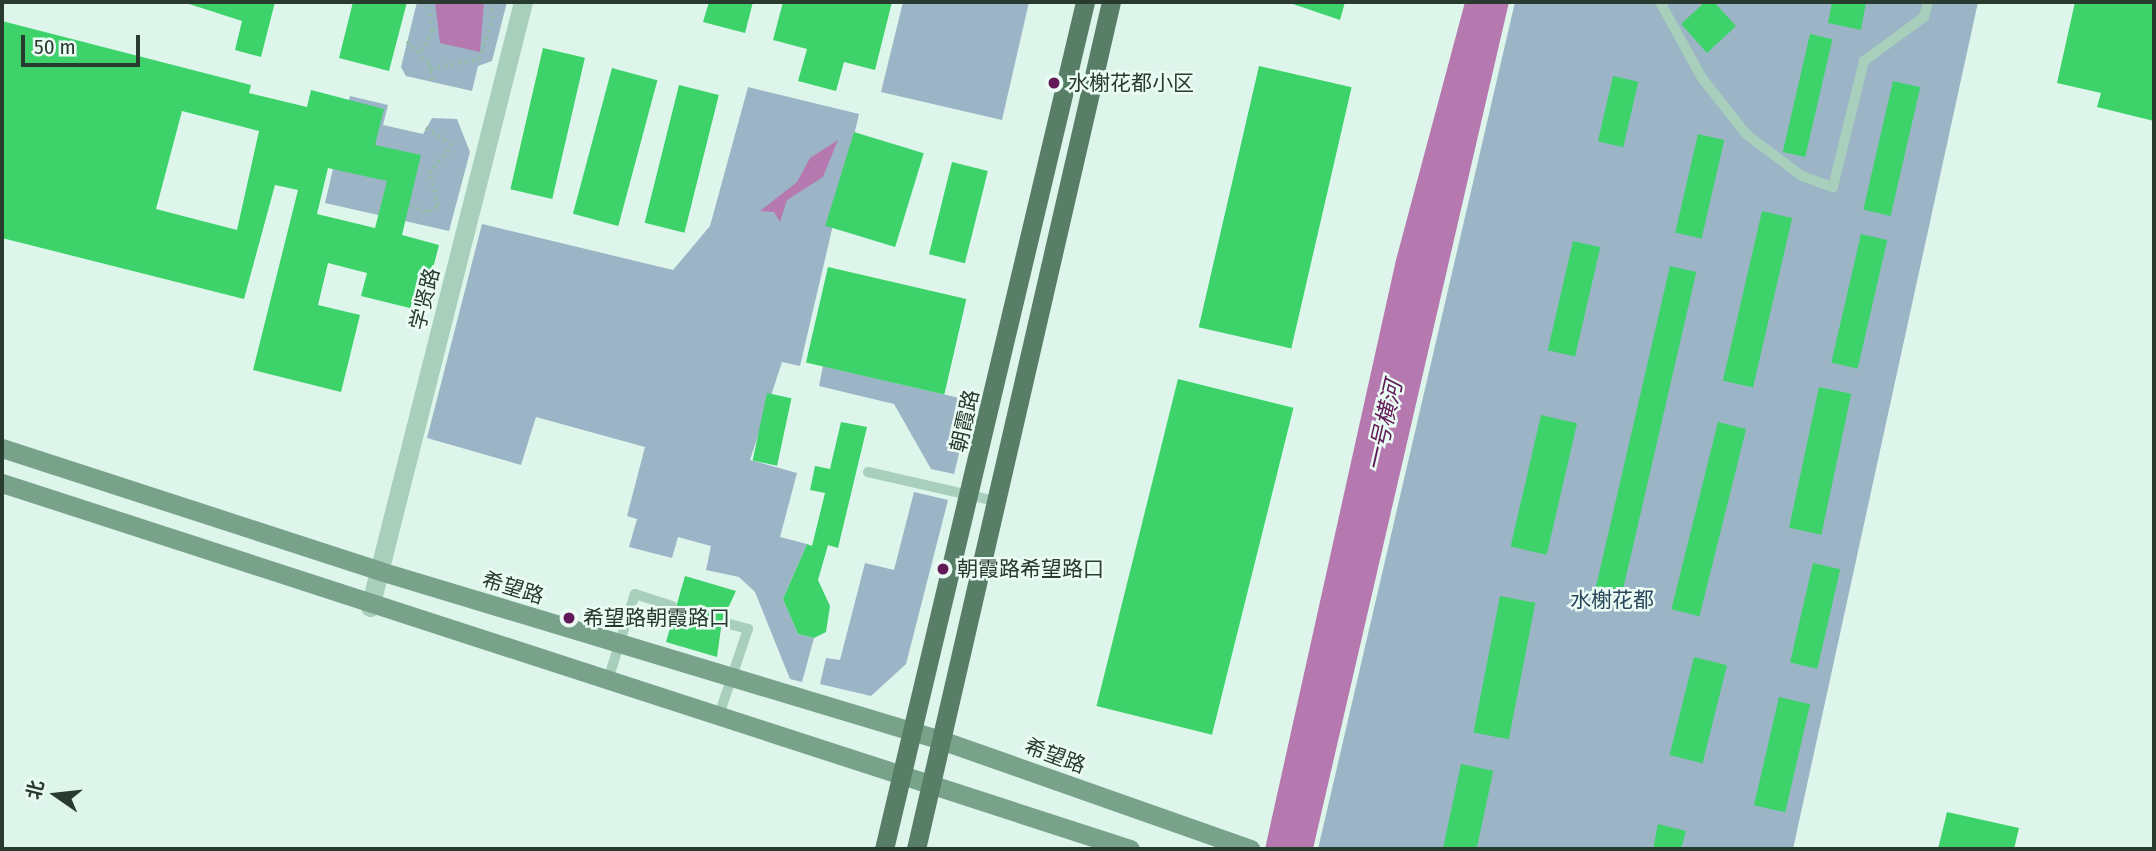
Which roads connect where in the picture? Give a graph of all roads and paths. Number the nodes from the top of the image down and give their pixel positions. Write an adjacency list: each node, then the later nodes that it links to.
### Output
1 (428, 2): 9 (path)
2 (490, 2): 10 (path)
3 (523, 2): 19 (street, 学贤路)
4 (1086, 2): 17 (main road, 朝霞路)
5 (1111, 2): 18 (main road)
6 (1928, 2): 7 (lane)
7 (1665, 4)
8 (407, 41): 9 (path)
9 (421, 51): 10 (path)
10 (430, 68): 11 (path)
11 (433, 82)
12 (425, 127): 13 (path)
13 (410, 206)
14 (2, 448): 19 (main road, 希望路)
15 (868, 472): 17 (lane)
16 (2, 483): 21 (main road)
17 (971, 494): 18 (lane); 25 (main road, 朝霞路)
18 (996, 500): 26 (main road)
19 (380, 571): 21 (street, 学贤路); 25 (main road, 希望路)
20 (672, 606): 23 (lane)
21 (370, 607): 23 (main road)
22 (729, 624): 24 (lane)
23 (607, 681): 24 (main road)
24 (719, 715): 27 (main road)
25 (913, 734): 26 (main road, 希望路); 27 (main road, 朝霞路)
26 (941, 740): 28 (main road); 32 (main road, 希望路)
27 (901, 778): 28 (main road); 29 (main road, 朝霞路)
28 (931, 786): 30 (main road); 31 (main road)
29 (884, 849)
30 (915, 849)
31 (1130, 849)
32 (1250, 849)

